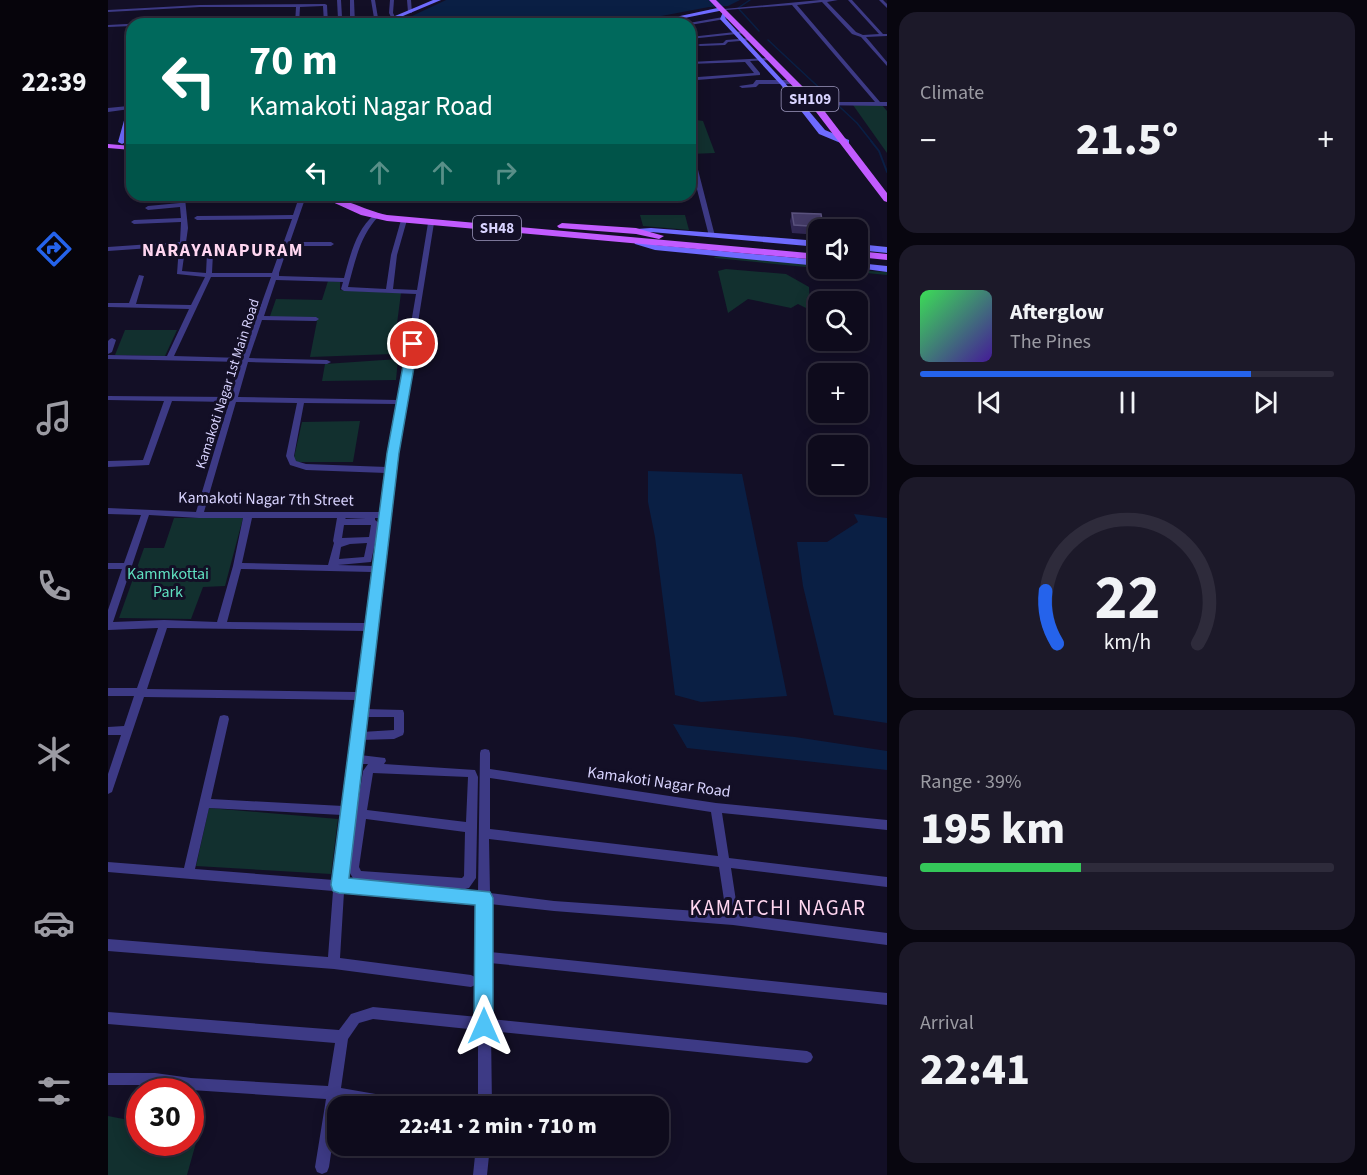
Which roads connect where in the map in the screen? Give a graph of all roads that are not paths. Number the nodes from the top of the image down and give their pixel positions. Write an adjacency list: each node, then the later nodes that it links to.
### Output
1 (122, 0): 26 (street)
2 (168, 0): 24 (street)
3 (227, 0): 21 (street)
4 (339, 0): 34 (street)
5 (352, 0): 34 (street)
6 (374, 0): 35 (street)
7 (392, 0): 36 (street)
8 (409, 0): 27 (street)
9 (438, 0): 17 (street)
10 (712, 0): 28 (main road, SH109)
11 (718, 0): 28 (main road, SH109)
12 (836, 0): 16 (street)
13 (850, 0): 42 (street)
14 (881, 0): 23 (street)
15 (803, 1): 16 (street); 20 (street)
16 (823, 1): 44 (street)
17 (427, 2): 27 (street)
18 (200, 3): 21 (street); 24 (street); 31 (street)
19 (311, 3): 22 (street); 33 (street)
20 (793, 3): 28 (street); 57 (street)
21 (224, 6): 22 (street)
22 (298, 6): 32 (street)
23 (887, 7)
24 (167, 8): 25 (street)
25 (148, 9): 26 (street); 30 (street)
26 (112, 11): 29 (street)
27 (410, 12): 36 (street)
28 (725, 13): 37 (street); 38 (street); 41 (main road, SH109); 56 (main road, SH109)
29 (110, 18)
30 (146, 18)
31 (199, 18)
32 (297, 18)
33 (326, 18)
34 (351, 18)
35 (377, 18)
36 (394, 18)
37 (689, 18)
38 (696, 21)
39 (126, 25): 40 (street)
40 (108, 26)
41 (740, 35): 43 (street); 45 (street); 46 (street); 46 (main road, SH109)
42 (884, 35): 44 (street)
43 (696, 36)
44 (863, 36): 50 (street)
45 (700, 45)
46 (766, 60): 48 (street); 53 (street); 54 (main road, SH109)
47 (722, 61): 48 (street); 49 (street); 51 (street)
48 (747, 62): 51 (street)
49 (696, 63)
50 (887, 64)
51 (736, 76): 52 (street)
52 (696, 78)
53 (781, 82): 54 (street); 55 (street); 65 (street)
54 (793, 82): 56 (main road, SH109)
55 (742, 86)
56 (818, 104): 57 (street); 65 (main road, SH109); 69 (main road, SH109)
57 (879, 104): 58 (street)
58 (887, 104)
59 (126, 108): 60 (street)
60 (108, 110)
61 (126, 131): 63 (street)
62 (108, 141): 63 (main road)
63 (122, 142): 64 (main road)
64 (126, 142)
65 (846, 142): 70 (main road, SH109)
66 (108, 146): 67 (main road)
67 (126, 148)
68 (696, 174): 87 (street)
69 (887, 188)
70 (887, 199)
71 (174, 201): 76 (street)
72 (182, 201): 82 (street)
73 (302, 201): 79 (street, Kamakoti Nagar 1st Main Road)
74 (337, 201): 78 (main road, SH48)
75 (362, 201): 84 (main road, SH48)
76 (148, 208)
77 (228, 209): 81 (street)
78 (376, 216): 83 (main road, SH48); 111 (street)
79 (296, 217): 81 (street); 93 (street, Kamakoti Nagar 1st Main Road)
80 (197, 218): 81 (street)
81 (226, 218)
82 (184, 220): 85 (street); 90 (street)
83 (404, 220): 84 (main road, SH48); 112 (street)
84 (438, 221): 86 (main road, SH48); 88 (main road, SH48); 113 (street)
85 (134, 222)
86 (636, 231): 87 (street); 89 (main road, SH48)
87 (712, 236): 91 (street)
88 (638, 242): 89 (main road, SH48); 103 (street)
89 (687, 242): 97 (main road, SH48); 101 (main road, SH48)
90 (182, 243): 96 (street); 108 (street)
91 (808, 243)
92 (332, 244): 93 (street)
93 (286, 245): 94 (street); 110 (street, Kamakoti Nagar 1st Main Road)
94 (226, 246)
95 (868, 248): 98 (street)
96 (108, 249)
97 (808, 249)
98 (887, 250)
99 (210, 253): 108 (street)
100 (868, 255): 102 (main road)
101 (808, 256)
102 (887, 256)
103 (808, 262)
104 (868, 262): 105 (main road)
105 (887, 263)
106 (868, 267): 107 (street)
107 (887, 269)
108 (209, 275): 110 (street); 116 (street)
109 (141, 276): 114 (street)
110 (276, 276): 111 (street); 117 (street, Kamakoti Nagar 1st Main Road)
111 (347, 280): 112 (street)
112 (389, 291): 113 (street)
113 (419, 292): 128 (street)
114 (132, 304): 115 (street); 116 (street)
115 (108, 305)
116 (193, 307): 121 (street)
117 (261, 318): 118 (street); 122 (street, Kamakoti Nagar 1st Main Road)
118 (316, 319)
119 (112, 340): 120 (street)
120 (108, 354): 121 (street)
121 (170, 358): 122 (street)
122 (245, 360): 123 (street); 126 (street, Kamakoti Nagar 1st Main Road)
123 (327, 362)
124 (108, 398): 125 (street)
125 (169, 399): 126 (street); 129 (street)
126 (233, 400): 127 (street); 133 (street, Kamakoti Nagar 1st Main Road)
127 (302, 400): 128 (street); 130 (street)
128 (400, 402): 130 (street)
129 (108, 464)
130 (391, 470): 135 (street)
131 (108, 511): 132 (street)
132 (146, 512): 133 (street, Kamakoti Nagar 7th Street); 141 (street)
133 (199, 515): 134 (street, Kamakoti Nagar 7th Street)
134 (248, 515): 136 (street, Kamakoti Nagar 7th Street); 142 (street)
135 (385, 515): 137 (street, Kamakoti Nagar 7th Street); 138 (street)
136 (341, 518): 137 (street, Kamakoti Nagar 7th Street); 138 (street)
137 (370, 519): 138 (street)
138 (377, 541): 139 (street); 139 (street); 143 (street)
139 (333, 565): 142 (street); 143 (street)
140 (108, 566): 141 (street)
141 (128, 566): 145 (street)
142 (237, 566): 146 (street)
143 (377, 569): 147 (street)
144 (164, 624): 145 (street); 146 (street); 149 (street)
145 (108, 625)
146 (220, 626): 147 (street)
147 (370, 627): 150 (street)
148 (108, 692): 149 (street)
149 (140, 692): 150 (street); 153 (street)
150 (363, 696): 151 (street)
151 (361, 713): 155 (street); 155 (street)
152 (224, 719): 162 (street)
153 (127, 730): 154 (street); 158 (street)
154 (108, 731)
155 (359, 736): 157 (street)
156 (485, 753): 160 (street)
157 (356, 759): 159 (street); 164 (street)
158 (113, 760): 161 (street)
159 (464, 767)
160 (485, 773): 163 (street, Kamakoti Nagar Road); 168 (street)
161 (108, 789)
162 (206, 803): 164 (street); 171 (street)
163 (716, 808): 166 (street, Kamakoti Nagar Road); 169 (street)
164 (349, 811): 165 (street); 173 (street)
165 (361, 814): 167 (street); 167 (street); 167 (street)
166 (887, 825)
167 (471, 828)
168 (484, 832): 169 (street); 174 (street)
169 (725, 860): 172 (street); 175 (street)
170 (108, 867): 171 (street)
171 (189, 873): 173 (street)
172 (887, 882)
173 (339, 885): 174 (street); 179 (street)
174 (484, 898): 175 (street); 178 (street)
175 (733, 919): 176 (street)
176 (887, 939)
177 (108, 945): 179 (street)
178 (484, 957): 181 (street); 183 (street)
179 (333, 963): 180 (street)
180 (471, 981)
181 (887, 999)
182 (108, 1018): 184 (street)
183 (484, 1026): 184 (street); 185 (street); 189 (street)
184 (342, 1037): 187 (street)
185 (807, 1057)
186 (108, 1079): 187 (street)
187 (334, 1093): 188 (street); 191 (street)
188 (350, 1096)
189 (485, 1096)
190 (482, 1156): 192 (street)
191 (322, 1167)
192 (480, 1175)

